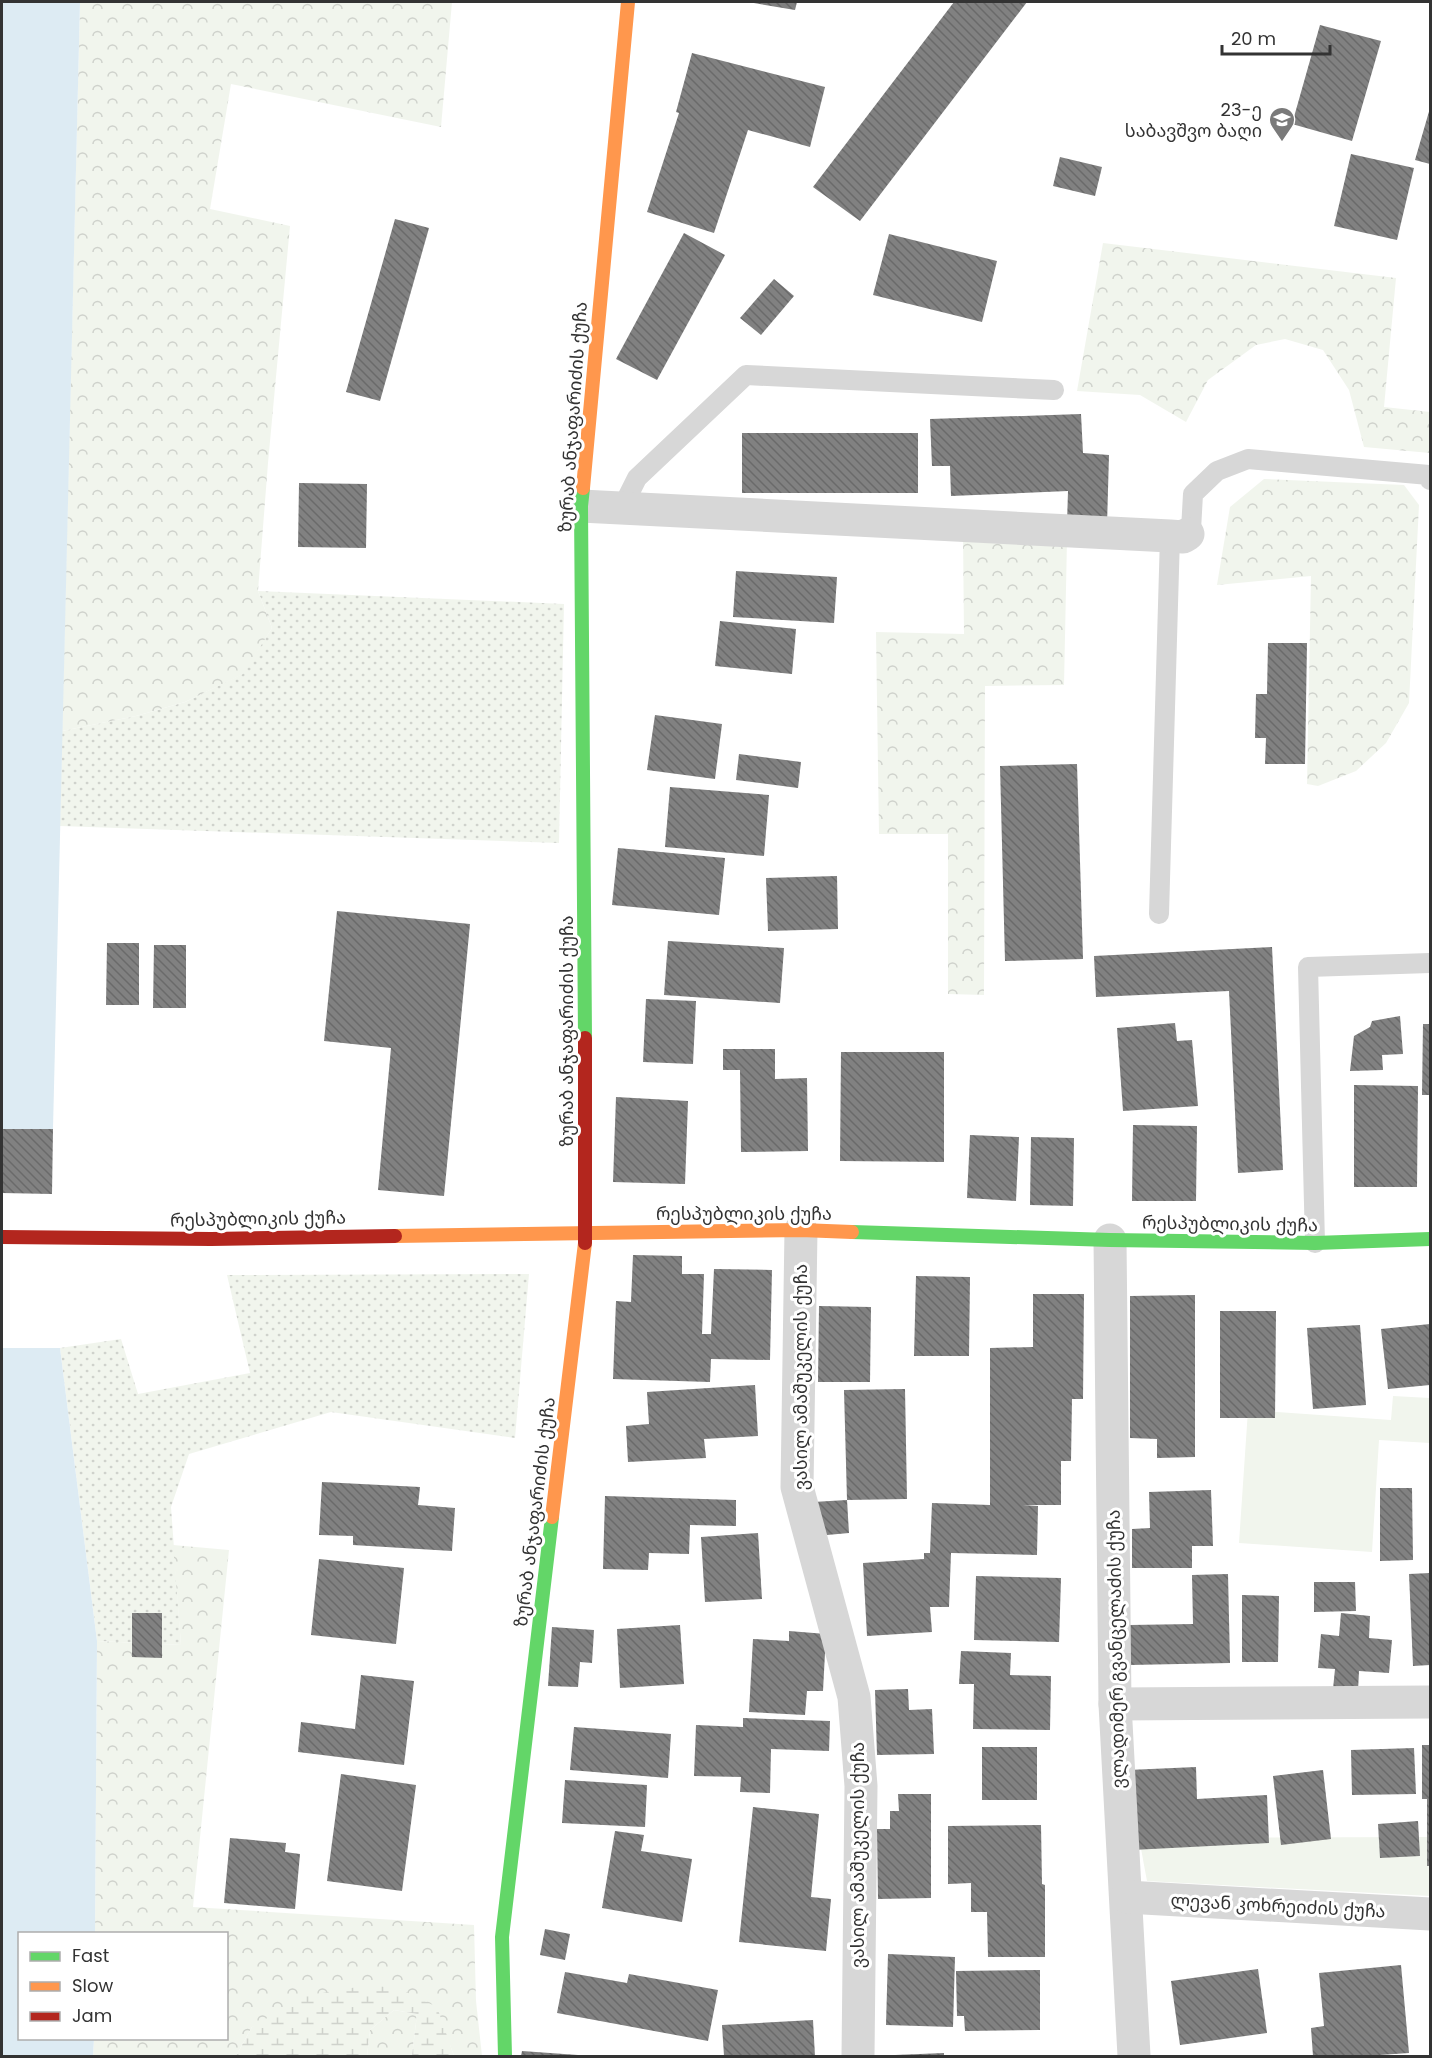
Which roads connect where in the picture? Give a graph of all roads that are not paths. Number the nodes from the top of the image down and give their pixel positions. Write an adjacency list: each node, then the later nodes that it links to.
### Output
1 (628, 2): 4 (street, ზურაბ ანჯაფარიძის ქუჩა)
2 (1054, 390): 5 (lane)
3 (1431, 480): 6 (lane)
4 (581, 506): 5 (street); 10 (street, ზურაბ ანჯაფარიძის ქუჩა)
5 (622, 508): 6 (street)
6 (1179, 535): 7 (lane)
7 (1159, 914)
8 (1431, 963): 14 (lane)
9 (801, 1230): 10 (street, რესპუბლიკის ქუჩა); 13 (street, რესპუბლიკის ქუჩა); 20 (street, ვასილ ამაშუკელის ქუჩა)
10 (586, 1233): 11 (street, რესპუბლიკის ქუჩა); 19 (street, ზურაბ ანჯაფარიძის ქუჩა)
11 (2, 1237)
12 (1431, 1239): 14 (street, რესპუბლიკის ქუჩა)
13 (1110, 1240): 14 (street, რესპუბლიკის ქუჩა); 16 (street, ვლადიმერ გვანცელაძის ქუჩა)
14 (1314, 1243)
15 (1431, 1702): 16 (street)
16 (1115, 1704): 17 (street, ვლადიმერ გვანცელაძის ქუჩა)
17 (1126, 1897): 18 (street, ლევან კოხრეიძის ქუჩა); 21 (street, ვლადიმერ გვანცელაძის ქუჩა)
18 (1431, 1914)
19 (505, 2056)
20 (858, 2056)
21 (1134, 2056)

